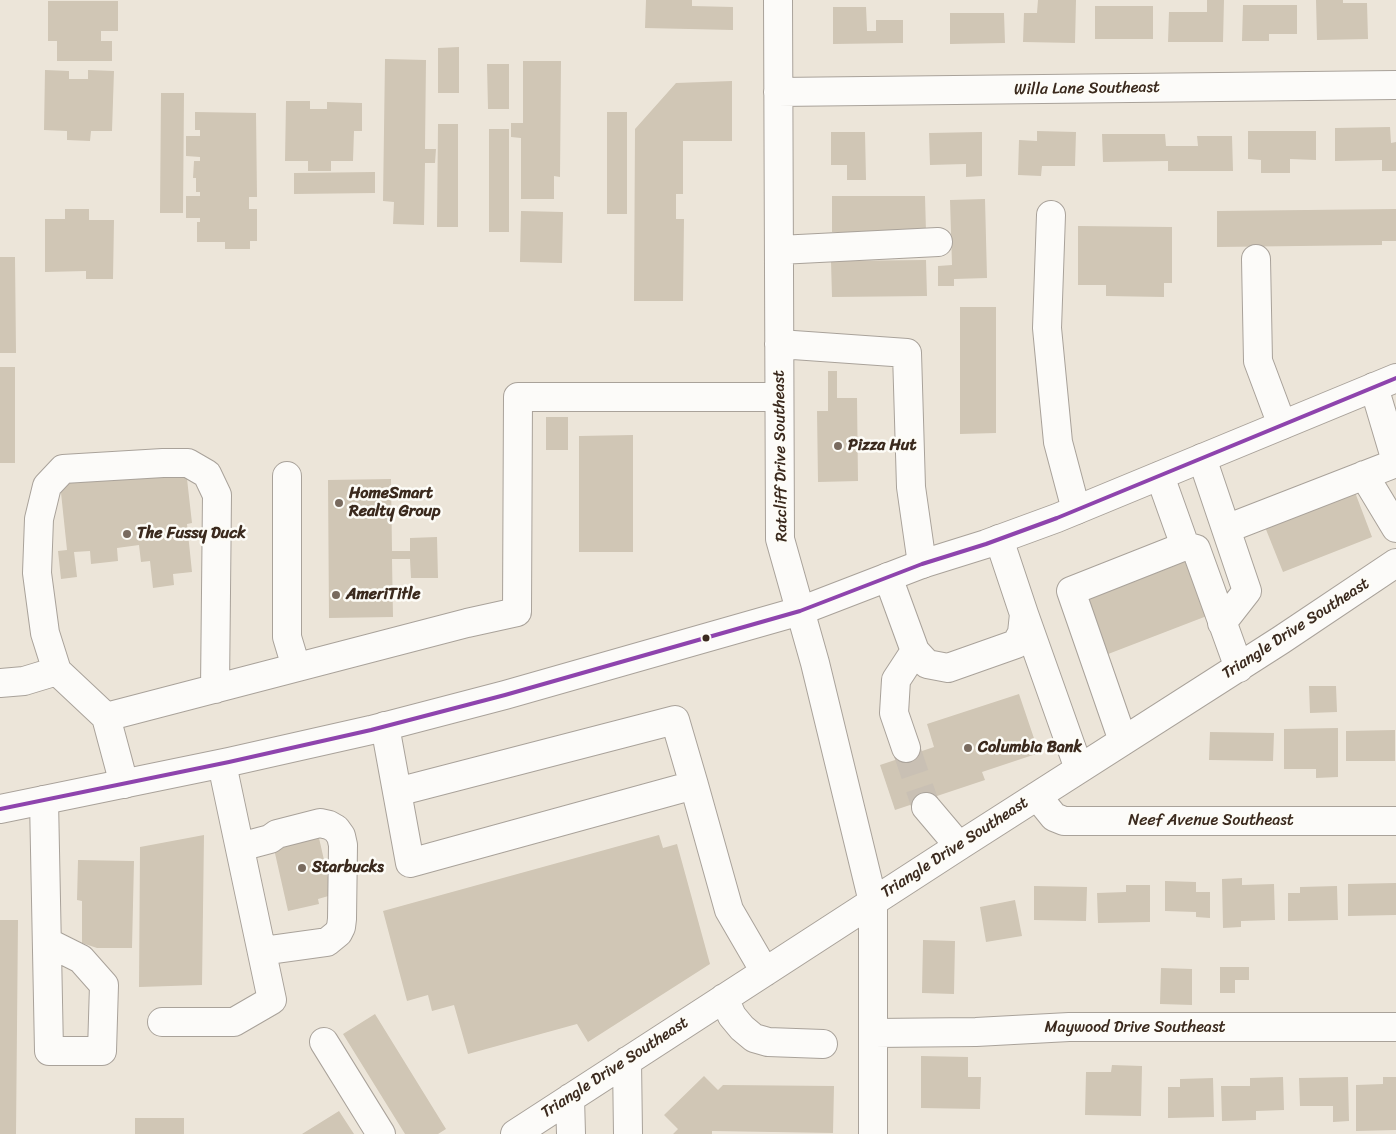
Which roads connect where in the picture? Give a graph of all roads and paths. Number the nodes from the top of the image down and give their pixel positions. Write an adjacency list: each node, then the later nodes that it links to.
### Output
1 (778, 0): 3 (street, Ratcliff Drive Southeast)
2 (1396, 85): 3 (street, Willa Lane Southeast)
3 (778, 92): 6 (street, Ratcliff Drive Southeast)
4 (1051, 215): 17 (street)
5 (938, 242): 6 (street)
6 (779, 250): 8 (street, Ratcliff Drive Southeast)
7 (1256, 259): 11 (street)
8 (779, 344): 10 (street, Ratcliff Drive Southeast); 23 (street)
9 (1385, 383): 11 (street); 13 (street)
10 (779, 397): 25 (street, Ratcliff Drive Southeast); 29 (street)
11 (1282, 425): 12 (street)
12 (1202, 458): 15 (street); 19 (street)
13 (1396, 462): 16 (street)
14 (286, 476): 29 (street)
15 (1160, 476): 17 (street); 21 (street)
16 (1364, 476): 18 (street); 19 (street)
17 (1076, 510): 20 (street)
18 (1396, 528)
19 (1226, 529): 27 (street)
20 (999, 539): 23 (street); 26 (street)
21 (1184, 546): 27 (street); 36 (street)
22 (1396, 563): 30 (street, Triangle Drive Southeast)
23 (922, 564): 24 (street)
24 (888, 577): 25 (street); 28 (street)
25 (800, 610): 35 (street); 50 (street, Ratcliff Drive Southeast)
26 (1024, 614): 28 (street); 39 (street)
27 (1222, 623): 30 (street)
28 (915, 651): 37 (street)
29 (296, 667): 33 (street)
30 (1239, 668): 36 (street, Triangle Drive Southeast)
31 (57, 671): 32 (street); 33 (street); 34 (street)
32 (0, 683)
33 (215, 689): 34 (street)
34 (106, 718): 40 (street)
35 (385, 726): 38 (street); 42 (street)
36 (1123, 740): 39 (street, Triangle Drive Southeast)
37 (906, 748)
38 (222, 764): 40 (street); 49 (street)
39 (1079, 769): 43 (street, Triangle Drive Southeast)
40 (124, 784): 44 (street)
41 (694, 785): 42 (street); 42 (street); 53 (street)
42 (397, 792)
43 (1036, 796): 47 (street, Neef Avenue Southeast); 48 (street, Triangle Drive Southeast)
44 (44, 800): 46 (street); 51 (street)
45 (926, 807): 48 (street)
46 (0, 809)
47 (1396, 821)
48 (959, 846): 50 (street, Triangle Drive Southeast)
49 (240, 847): 52 (street); 52 (street)
50 (873, 902): 53 (street, Triangle Drive Southeast); 57 (street, Ratcliff Drive Southeast)
51 (47, 942)
52 (262, 952): 55 (street)
53 (765, 972): 54 (street, Triangle Drive Southeast)
54 (724, 998): 59 (street); 60 (street, Triangle Drive Southeast)
55 (162, 1022)
56 (1396, 1027): 57 (street, Maywood Drive Southeast)
57 (874, 1033): 66 (street, Ratcliff Drive Southeast)
58 (324, 1042): 62 (street)
59 (823, 1044)
60 (627, 1061): 61 (street, Triangle Drive Southeast); 65 (street)
61 (570, 1098): 63 (street, Triangle Drive Southeast); 64 (street)
62 (381, 1134)
63 (515, 1134)
64 (571, 1134)
65 (628, 1134)
66 (873, 1134)

